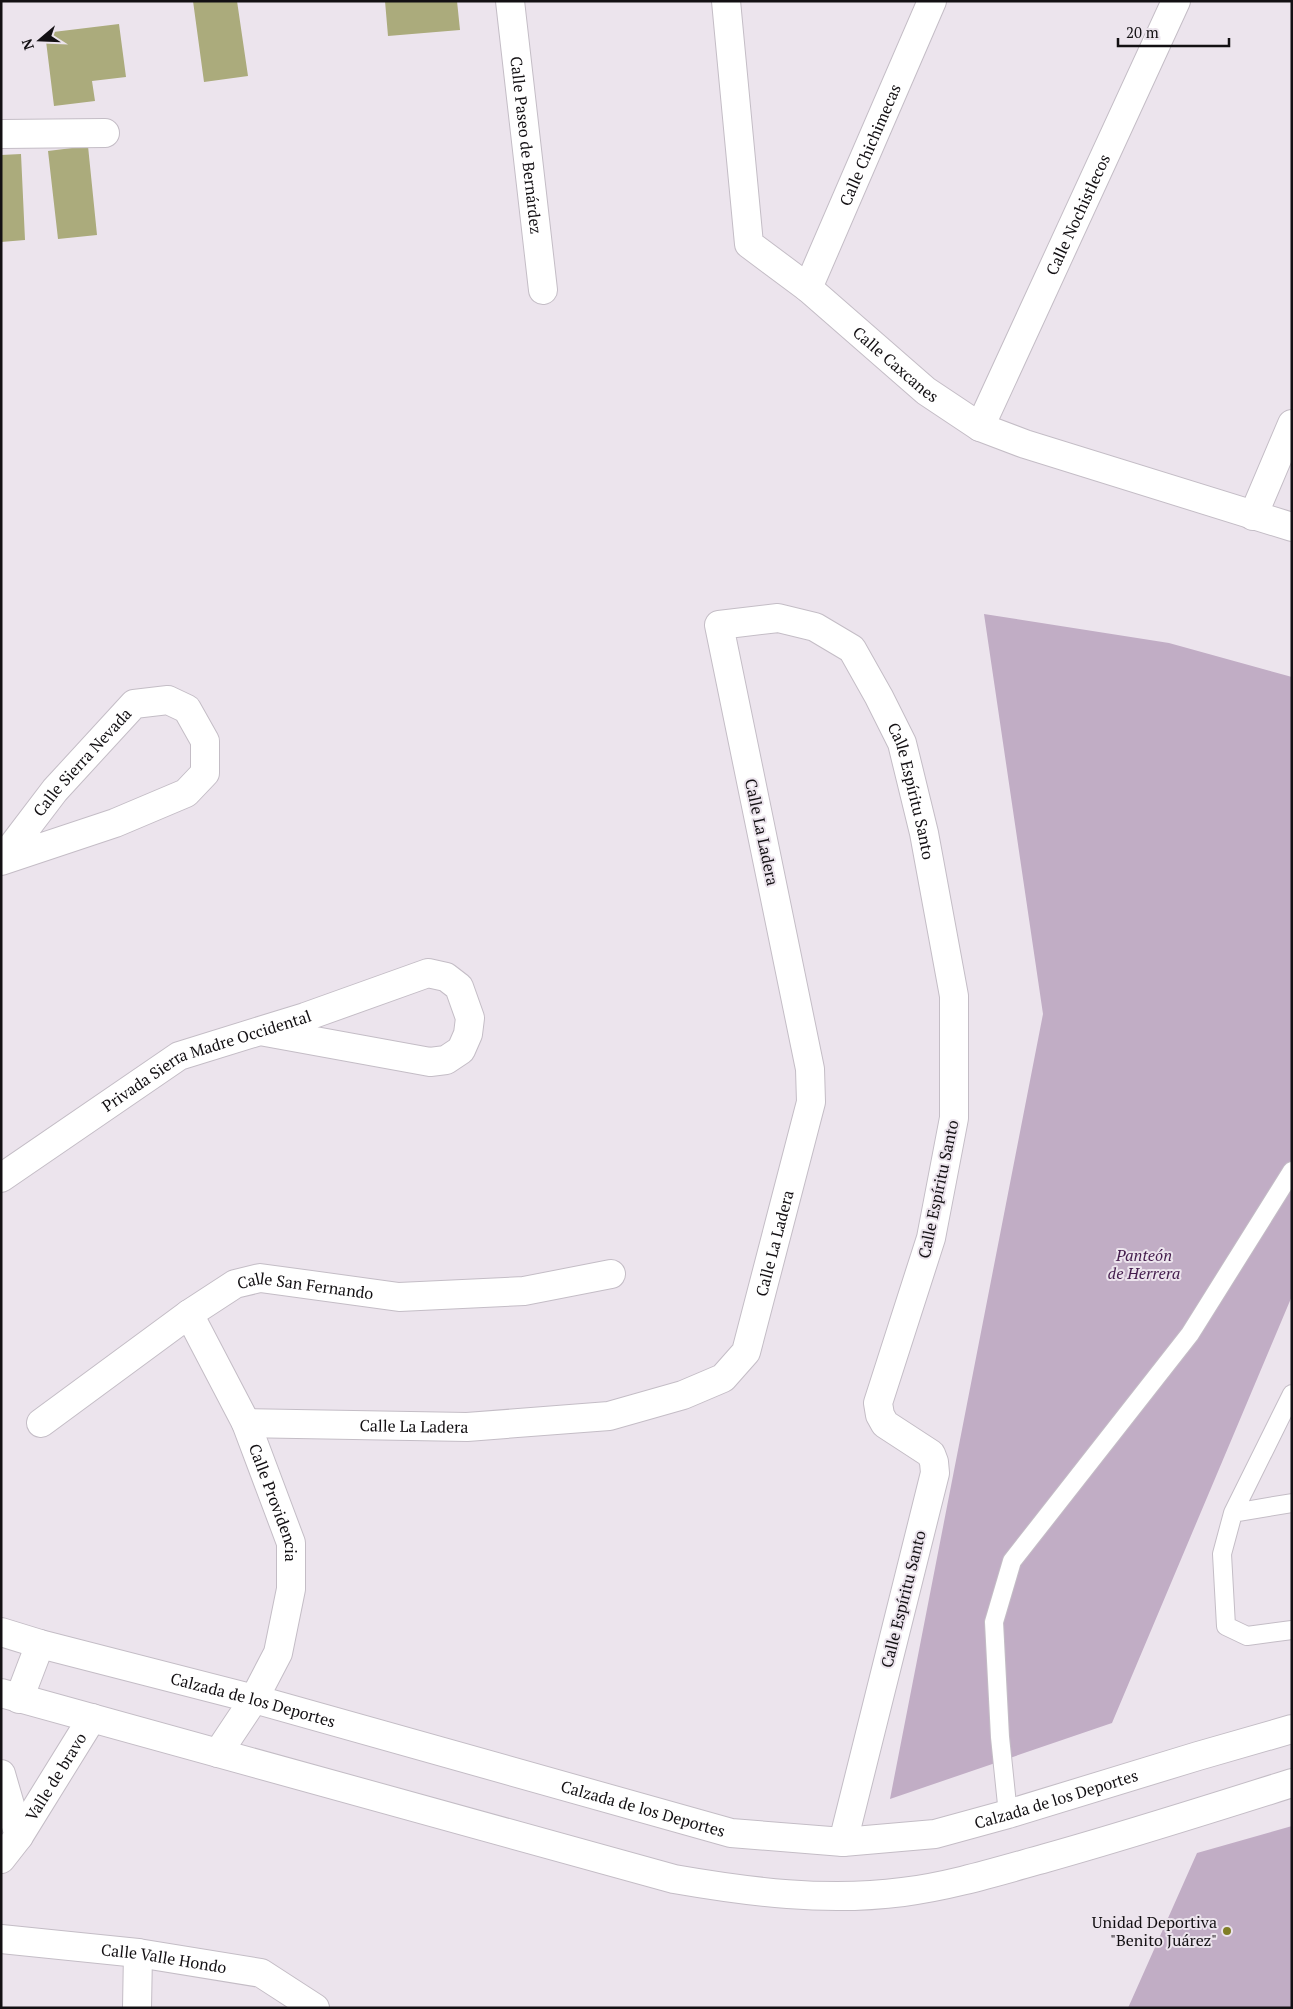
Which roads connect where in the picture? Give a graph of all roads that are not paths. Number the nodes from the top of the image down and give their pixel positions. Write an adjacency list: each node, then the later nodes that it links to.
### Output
1 (510, 1): 8 (street, Calle Paseo de Bernárdez)
2 (726, 1): 7 (street, Calle Caxcanes)
3 (932, 1): 7 (street, Calle Chichimecas)
4 (1176, 1): 10 (street, Calle Nochistlecos)
5 (105, 133): 6 (street)
6 (1, 134)
7 (808, 288): 10 (street, Calle Caxcanes)
8 (543, 290)
9 (1292, 424): 11 (street)
10 (980, 427): 11 (street, Calle Caxcanes)
11 (1253, 516): 12 (street, Calle Caxcanes)
12 (1292, 527)
13 (719, 624): 22 (street, Calle La Ladera); 37 (street, Calle Espíritu Santo)
14 (1, 861): 14 (street, Calle Sierra Nevada)
15 (260, 1031): 15 (street, Privada Sierra Madre Occidental); 17 (street, Privada Sierra Madre Occidental)
16 (1292, 1171): 35 (lane)
17 (1, 1178)
18 (611, 1274): 19 (street, Calle San Fernando)
19 (189, 1314): 21 (street, Calle San Fernando); 22 (street, Calle Providencia)
20 (1292, 1395): 24 (lane)
21 (41, 1423)
22 (246, 1423): 29 (street, Calle Providencia)
23 (1292, 1503): 24 (lane)
24 (1234, 1513): 25 (lane)
25 (1292, 1630)
26 (1, 1632): 27 (street, Calzada de los Deportes)
27 (40, 1644): 28 (street); 29 (street, Calzada de los Deportes)
28 (10, 1696): 30 (street)
29 (254, 1699): 32 (street, Calle Providencia); 37 (street, Calzada de los Deportes)
30 (92, 1718): 32 (street); 36 (street, Valle de bravo)
31 (1292, 1729): 35 (street, Calzada de los Deportes)
32 (218, 1753): 34 (street)
33 (1, 1774): 36 (street, Valle de bravo)
34 (1292, 1783)
35 (1008, 1814): 37 (street, Calzada de los Deportes)
36 (19, 1836): 38 (street, Valle de bravo)
37 (843, 1842)
38 (1, 1859)
39 (1, 1939): 40 (street, Calle Valle Hondo)
40 (138, 1953): 41 (street); 42 (street, Calle Valle Hondo)
41 (137, 2008)
42 (315, 2008)

